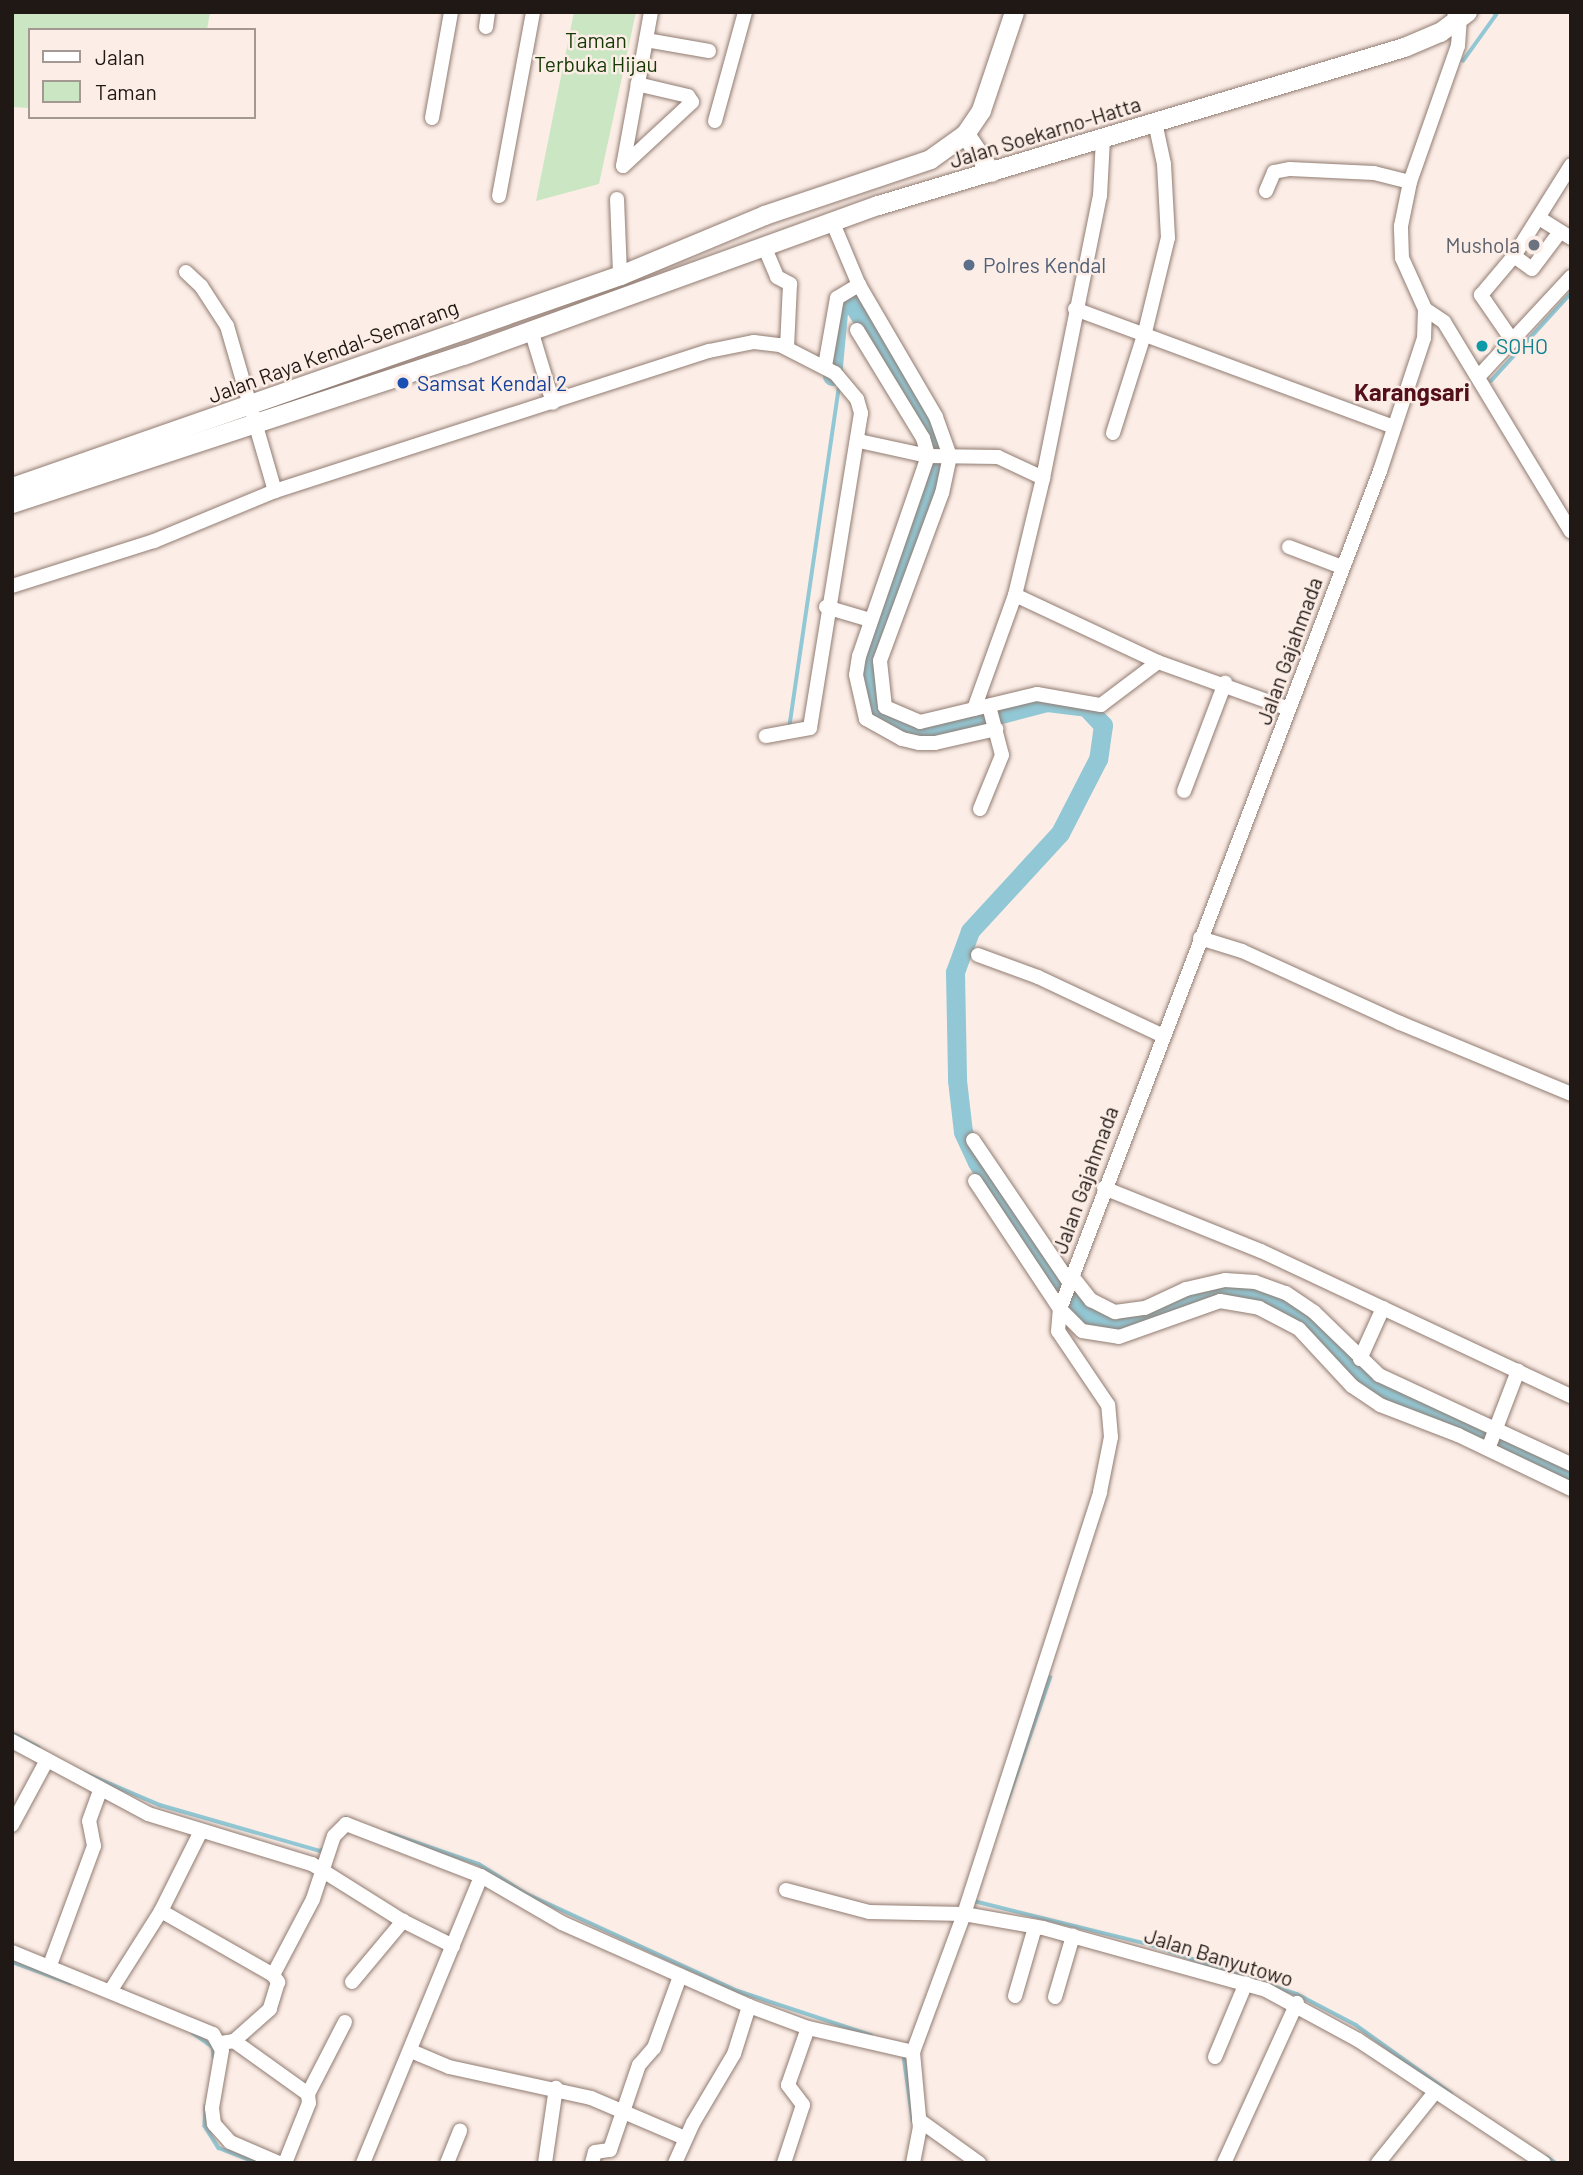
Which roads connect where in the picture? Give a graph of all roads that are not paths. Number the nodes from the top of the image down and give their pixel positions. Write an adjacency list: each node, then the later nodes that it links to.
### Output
1 (451, 12): 10 (street)
2 (533, 12): 19 (street)
3 (652, 12): 7 (street)
4 (745, 12): 11 (street)
5 (1014, 12): 13 (highway)
6 (1460, 14): 12 (highway, Jalan Soekarno-Hatta); 17 (street, Jalan Gajahmada)
7 (646, 40): 8 (street); 9 (street)
8 (709, 51)
9 (637, 84): 9 (street)
10 (432, 118)
11 (715, 121)
12 (1155, 122): 14 (highway, Jalan Soekarno-Hatta); 36 (street)
13 (965, 134): 15 (highway); 25 (highway, Jalan Soekarno-Hatta)
14 (1103, 139): 15 (highway, Jalan Soekarno-Hatta); 32 (street)
15 (991, 172): 22 (highway, Jalan Soekarno-Hatta)
16 (1568, 174): 21 (street)
17 (1410, 183): 18 (street); 33 (street, Jalan Gajahmada)
18 (1266, 191)
19 (499, 196)
20 (617, 199): 28 (street)
21 (1539, 218): 23 (street); 26 (street)
22 (827, 229): 24 (highway, Jalan Soekarno-Hatta); 30 (street)
23 (1565, 235): 26 (street)
24 (775, 247): 31 (highway, Jalan Soekarno-Hatta); 38 (street)
25 (667, 256): 28 (highway, Jalan Raya Kendal-Semarang)
26 (1514, 256): 37 (street)
27 (186, 272): 42 (street)
28 (620, 275): 42 (highway, Jalan Raya Kendal-Semarang)
29 (1571, 277): 37 (street)
30 (855, 287): 39 (street); 46 (street)
31 (632, 294): 34 (highway, Jalan Raya Kendal-Semarang)
32 (1074, 309): 36 (street); 47 (street)
33 (1425, 309): 40 (street); 43 (street, Jalan Gajahmada)
34 (531, 330): 41 (street); 42 (highway, Jalan Raya Kendal-Semarang)
35 (857, 330): 46 (street)
36 (1145, 332): 43 (street); 44 (street)
37 (1512, 340): 40 (street)
38 (787, 347): 39 (street); 41 (street)
39 (830, 369): 45 (street)
40 (1479, 376): 51 (street)
41 (554, 403): 49 (street)
42 (251, 414): 48 (highway, Jalan Raya Kendal-Semarang); 49 (street); 50 (highway, Jalan Raya Kendal-Semarang)
43 (1394, 427): 53 (street, Jalan Gajahmada)
44 (1113, 433)
45 (859, 441): 46 (street); 56 (street)
46 (938, 456): 47 (street); 57 (street); 63 (street)
47 (1043, 478): 55 (street)
48 (12, 487)
49 (275, 491): 54 (street)
50 (12, 503)
51 (1569, 520)
52 (1289, 547): 53 (street)
53 (1342, 567): 60 (street, Jalan Gajahmada)
54 (12, 586)
55 (1015, 595): 58 (street); 62 (street)
56 (826, 607): 57 (street); 65 (street)
57 (870, 620): 63 (street)
58 (1158, 662): 59 (street); 61 (street)
59 (1225, 683): 60 (street); 66 (street)
60 (1277, 704): 68 (street, Jalan Gajahmada)
61 (989, 708): 62 (street); 64 (street)
62 (974, 709): 63 (street)
63 (876, 713): 64 (street)
64 (995, 727): 67 (street)
65 (766, 736)
66 (1184, 791)
67 (979, 809)
68 (1208, 942): 70 (street, Jalan Gajahmada); 71 (street)
69 (978, 955): 70 (street)
70 (1161, 1035): 74 (street, Jalan Gajahmada)
71 (1571, 1094)
72 (973, 1140): 75 (street)
73 (975, 1181): 77 (street)
74 (1113, 1192): 75 (street, Jalan Gajahmada); 76 (street)
75 (1070, 1282): 77 (street, Jalan Gajahmada); 78 (street)
76 (1383, 1308): 78 (street); 79 (street)
77 (1066, 1314): 81 (street); 93 (street)
78 (1360, 1359): 81 (street)
79 (1518, 1371): 80 (street); 81 (street)
80 (1571, 1396)
81 (1493, 1439): 82 (street); 83 (street)
82 (1571, 1464)
83 (1571, 1489)
84 (12, 1741): 85 (street)
85 (47, 1760): 86 (street); 87 (street)
86 (100, 1790): 88 (street); 99 (street)
87 (12, 1825)
88 (201, 1831): 89 (street); 92 (street)
89 (325, 1871): 90 (street); 94 (street); 100 (street)
90 (481, 1876): 97 (street); 101 (street)
91 (786, 1890): 93 (street, Jalan Banyutowo)
92 (161, 1911): 100 (street); 104 (street)
93 (964, 1914): 95 (street, Jalan Banyutowo); 113 (street)
94 (403, 1921): 97 (street); 102 (street)
95 (1035, 1927): 96 (street, Jalan Banyutowo); 105 (street)
96 (1073, 1936): 103 (street, Jalan Banyutowo); 106 (street)
97 (453, 1946): 112 (street)
98 (12, 1952): 99 (street)
99 (50, 1965): 104 (street)
100 (273, 1975): 111 (street)
101 (680, 1976): 108 (street); 118 (street)
102 (352, 1982)
103 (1246, 1983): 107 (street, Jalan Banyutowo); 114 (street)
104 (111, 1990): 111 (street)
105 (1015, 1996)
106 (1055, 1997)
107 (1297, 2003): 116 (street, Jalan Banyutowo); 132 (street)
108 (749, 2006): 110 (street); 121 (street)
109 (345, 2022): 117 (street)
110 (808, 2028): 113 (street); 129 (street)
111 (228, 2042): 117 (street); 122 (street)
112 (411, 2051): 115 (street); 124 (street)
113 (906, 2052): 119 (street)
114 (1216, 2057)
115 (556, 2088): 118 (street); 126 (street)
116 (1435, 2092): 133 (street); 134 (street, Jalan Banyutowo)
117 (308, 2094): 123 (street)
118 (623, 2110): 121 (street); 127 (street)
119 (920, 2124): 130 (street); 131 (street)
120 (460, 2130): 125 (street)
121 (685, 2138): 128 (street)
122 (279, 2163)
123 (285, 2163)
124 (363, 2163)
125 (447, 2163)
126 (545, 2163)
127 (592, 2163)
128 (676, 2163)
129 (784, 2163)
130 (913, 2163)
131 (979, 2163)
132 (1224, 2163)
133 (1378, 2163)
134 (1544, 2163)

